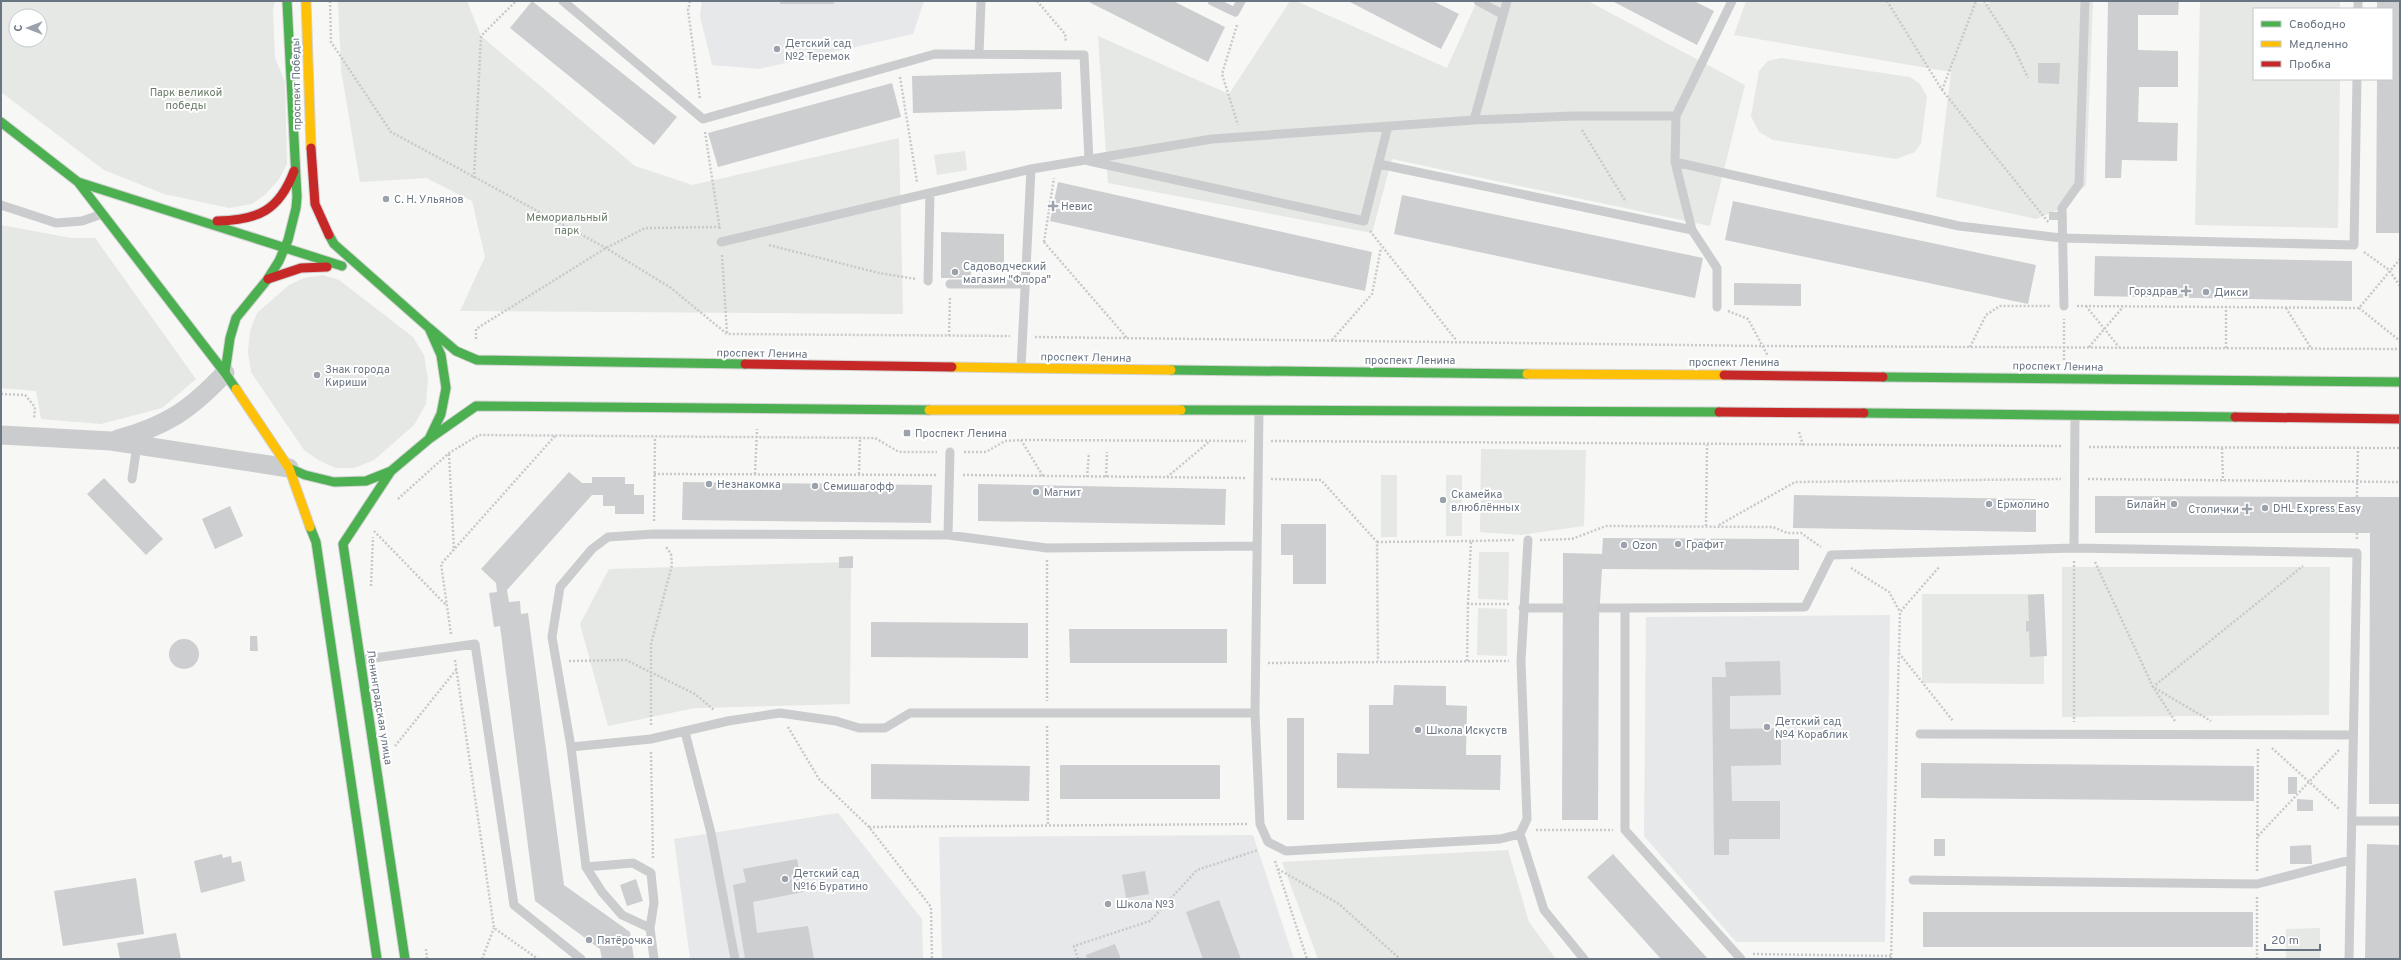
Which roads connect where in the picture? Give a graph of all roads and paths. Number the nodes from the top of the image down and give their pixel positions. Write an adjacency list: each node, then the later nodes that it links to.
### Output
1 (287, 1): 36 (main road, проспект Победы)
2 (306, 1): 62 (main road, проспект Победы)
3 (330, 1): 39 (path)
4 (516, 1): 39 (path)
5 (563, 1): 28 (lane)
6 (690, 1): 28 (path)
7 (981, 1): 20 (lane)
8 (1037, 1): 21 (path)
9 (1212, 1): 18 (lane)
10 (1241, 1): 18 (lane)
11 (1478, 1): 19 (lane)
12 (1507, 1): 19 (lane)
13 (1732, 1): 27 (lane)
14 (1887, 1): 25 (path)
15 (1976, 1): 25 (path)
16 (1984, 1): 23 (path)
17 (2085, 1): 51 (lane)
18 (1235, 12): 32 (path)
19 (1502, 14): 29 (lane)
20 (979, 54): 21 (lane); 22 (lane)
21 (1068, 55): 33 (lane)
22 (898, 64): 28 (lane); 42 (path)
23 (2028, 78)
24 (2357, 80): 53 (lane)
25 (1942, 90): 51 (path)
26 (1573, 116): 27 (lane); 29 (lane); 45 (path)
27 (1676, 116): 34 (lane)
28 (703, 119): 48 (path)
29 (1474, 120): 31 (lane)
30 (1, 122): 40 (main road)
31 (1388, 126): 32 (lane); 35 (lane)
32 (1242, 137): 33 (lane)
33 (1089, 161): 37 (lane); 47 (lane)
34 (1675, 162): 49 (lane); 51 (lane)
35 (1378, 164): 45 (lane); 47 (lane)
36 (296, 166): 46 (main road); 54 (main road, проспект Победы)
37 (1058, 166): 38 (lane); 78 (path)
38 (1030, 169): 41 (lane); 64 (lane)
39 (474, 178): 55 (path)
40 (78, 182): 44 (main road); 46 (main road)
41 (930, 193): 42 (lane); 61 (lane)
42 (919, 195): 50 (lane)
43 (1, 205): 44 (lane)
44 (103, 214): 91 (main road)
45 (1636, 218): 49 (lane)
46 (202, 221): 54 (main road)
47 (1364, 221): 56 (path)
48 (720, 226): 52 (path); 55 (path)
49 (1692, 230): 70 (lane)
50 (740, 237): 52 (lane); 61 (path)
51 (2061, 238): 53 (lane); 66 (lane)
52 (721, 242): 75 (path)
53 (2354, 245): 59 (path)
54 (284, 248): 58 (main road); 60 (main road, проспект Победы)
55 (606, 248): 75 (path); 82 (path)
56 (1381, 248): 79 (path); 80 (path)
57 (2400, 260): 59 (path)
58 (342, 266): 60 (main road); 62 (main road)
59 (2389, 270): 65 (path); 72 (path)
60 (268, 279): 91 (main road)
61 (928, 281)
62 (381, 284): 73 (main road, проспект Ленина)
63 (950, 284): 64 (lane); 76 (path)
64 (1025, 284): 77 (lane)
65 (2400, 286)
66 (2064, 306): 67 (path); 84 (path)
67 (2086, 306): 68 (path); 74 (path)
68 (2124, 306): 69 (path); 74 (path)
69 (2226, 306): 71 (path); 87 (path)
70 (1716, 307): 83 (path)
71 (2286, 307): 72 (path); 88 (path)
72 (2359, 308): 81 (path)
73 (430, 328): 90 (main road, проспект Ленина); 103 (main road)
74 (2104, 329): 85 (path); 86 (path)
75 (727, 334): 76 (path)
76 (949, 336): 77 (path)
77 (1023, 336): 78 (path); 90 (lane)
78 (1128, 338): 79 (path)
79 (1332, 340): 80 (path)
80 (1456, 341): 83 (path)
81 (2400, 341)
82 (476, 344)
83 (1763, 346): 84 (path)
84 (1970, 347): 85 (path)
85 (2088, 347): 86 (path)
86 (2119, 347): 87 (path)
87 (2226, 348): 88 (path)
88 (2311, 348): 89 (path)
89 (2400, 349)
90 (1021, 368): 92 (main road, проспект Ленина)
91 (225, 372): 105 (street); 118 (main road)
92 (2400, 382)
93 (1, 394): 99 (path)
94 (1259, 410): 95 (main road); 103 (main road); 107 (lane)
95 (2076, 416): 96 (main road); 110 (lane)
96 (2400, 418)
97 (757, 422): 101 (path)
98 (1, 435): 99 (street)
99 (33, 437): 105 (street)
100 (655, 437): 101 (path); 116 (path); 120 (path)
101 (757, 437): 102 (path); 121 (path)
102 (860, 438): 114 (path); 122 (path)
103 (430, 439): 119 (main road)
104 (1021, 440): 106 (path); 114 (path); 124 (path)
105 (111, 441): 108 (street)
106 (1210, 441): 107 (path); 127 (path)
107 (1259, 441): 109 (path); 128 (lane)
108 (137, 445): 118 (street); 129 (lane)
109 (1707, 445): 110 (path); 138 (path)
110 (2074, 447): 111 (path); 130 (lane)
111 (2222, 448): 112 (path); 131 (path)
112 (2358, 448): 113 (path); 132 (path)
113 (2400, 448)
114 (950, 452): 123 (lane)
115 (1107, 452): 126 (path)
116 (449, 453): 135 (path); 149 (path)
117 (1089, 453): 125 (path)
118 (289, 468): 119 (main road); 210 (main road)
119 (391, 471): 162 (main road, Ленинградская улица)
120 (654, 474): 121 (path); 140 (path)
121 (755, 474): 122 (path)
122 (859, 474): 123 (path)
123 (950, 475): 124 (path); 141 (lane)
124 (1043, 476): 125 (path)
125 (1088, 476): 126 (path)
126 (1106, 477): 127 (path)
127 (1166, 477): 128 (path)
128 (1258, 478): 144 (path); 145 (lane)
129 (132, 479)
130 (2074, 479): 131 (path); 136 (path); 147 (lane)
131 (2223, 481): 132 (path)
132 (2356, 482): 133 (path); 134 (path)
133 (2400, 482)
134 (2357, 497)
135 (397, 500)
136 (1719, 525): 138 (path); 152 (path)
137 (376, 526): 139 (path)
138 (1706, 526): 142 (path)
139 (374, 531): 153 (path); 155 (path)
140 (654, 534): 141 (lane); 163 (lane); 169 (path)
141 (948, 534): 146 (lane)
142 (1528, 540): 143 (path); 156 (lane)
143 (1471, 541): 144 (path); 154 (path)
144 (1377, 542): 164 (path)
145 (1257, 546): 146 (lane); 167 (lane)
146 (1047, 548): 173 (path)
147 (2074, 548): 148 (lane); 151 (lane); 178 (path)
148 (2089, 549): 150 (lane); 170 (path)
149 (454, 550)
150 (2320, 552): 170 (path); 180 (lane)
151 (1951, 553): 152 (lane); 160 (path)
152 (1831, 555): 159 (lane); 160 (path)
153 (371, 588)
154 (1468, 604): 156 (path); 165 (path)
155 (447, 606)
156 (1523, 606): 157 (lane); 166 (lane)
157 (1562, 608)
158 (1601, 608): 159 (lane)
159 (1625, 608): 194 (lane)
160 (1900, 612): 161 (path)
161 (1899, 653): 177 (path); 209 (path)
162 (360, 660): 211 (main road, Ленинградская улица); 214 (lane)
163 (556, 661): 169 (path); 186 (lane)
164 (1378, 661): 165 (path); 167 (path)
165 (1467, 661): 166 (path)
166 (1521, 662): 195 (lane)
167 (1256, 663): 172 (lane)
168 (457, 670): 185 (path)
169 (650, 670): 174 (path); 184 (path)
170 (2153, 687): 179 (path); 181 (path)
171 (780, 713): 173 (lane); 174 (lane); 193 (path)
172 (1255, 713): 173 (lane); 191 (lane)
173 (1047, 714): 192 (path)
174 (728, 722): 175 (lane)
175 (685, 732): 184 (lane); 216 (lane)
176 (1920, 734): 177 (lane)
177 (1963, 734): 178 (lane)
178 (2074, 734): 179 (lane)
179 (2184, 735): 181 (lane)
180 (2353, 735): 182 (lane); 188 (path); 189 (lane)
181 (2237, 736): 182 (lane)
182 (2258, 736): 188 (path); 196 (path)
183 (394, 739): 185 (path)
184 (651, 739): 186 (lane); 201 (path)
185 (395, 746): 187 (path)
186 (571, 747): 199 (lane)
187 (396, 754)
188 (2309, 782): 189 (path); 196 (path)
189 (2352, 821): 190 (lane); 198 (lane)
190 (2400, 821)
191 (1260, 824): 192 (path); 197 (lane)
192 (1048, 826): 193 (path)
193 (869, 827): 217 (path)
194 (1625, 830): 195 (path); 208 (lane)
195 (1520, 834): 197 (lane); 221 (lane)
196 (2258, 836): 203 (path)
197 (1268, 842): 200 (path); 218 (path)
198 (2350, 860): 203 (lane); 224 (lane)
199 (586, 867): 201 (lane); 205 (lane)
200 (1278, 868): 219 (path); 220 (path)
201 (651, 873): 205 (lane)
202 (1913, 880): 203 (lane)
203 (2257, 884): 223 (path)
204 (494, 928): 213 (path)
205 (650, 928): 215 (lane)
206 (425, 943): 212 (path)
207 (1828, 956): 208 (path); 209 (path); 222 (path)
208 (1738, 957)
209 (1891, 958)
210 (377, 959)
211 (405, 959)
212 (427, 959)
213 (482, 959)
214 (581, 959)
215 (654, 959)
216 (735, 959)
217 (932, 959)
218 (1078, 959)
219 (1307, 959)
220 (1400, 959)
221 (1584, 959)
222 (1823, 959)
223 (2257, 959)
224 (2349, 959)

